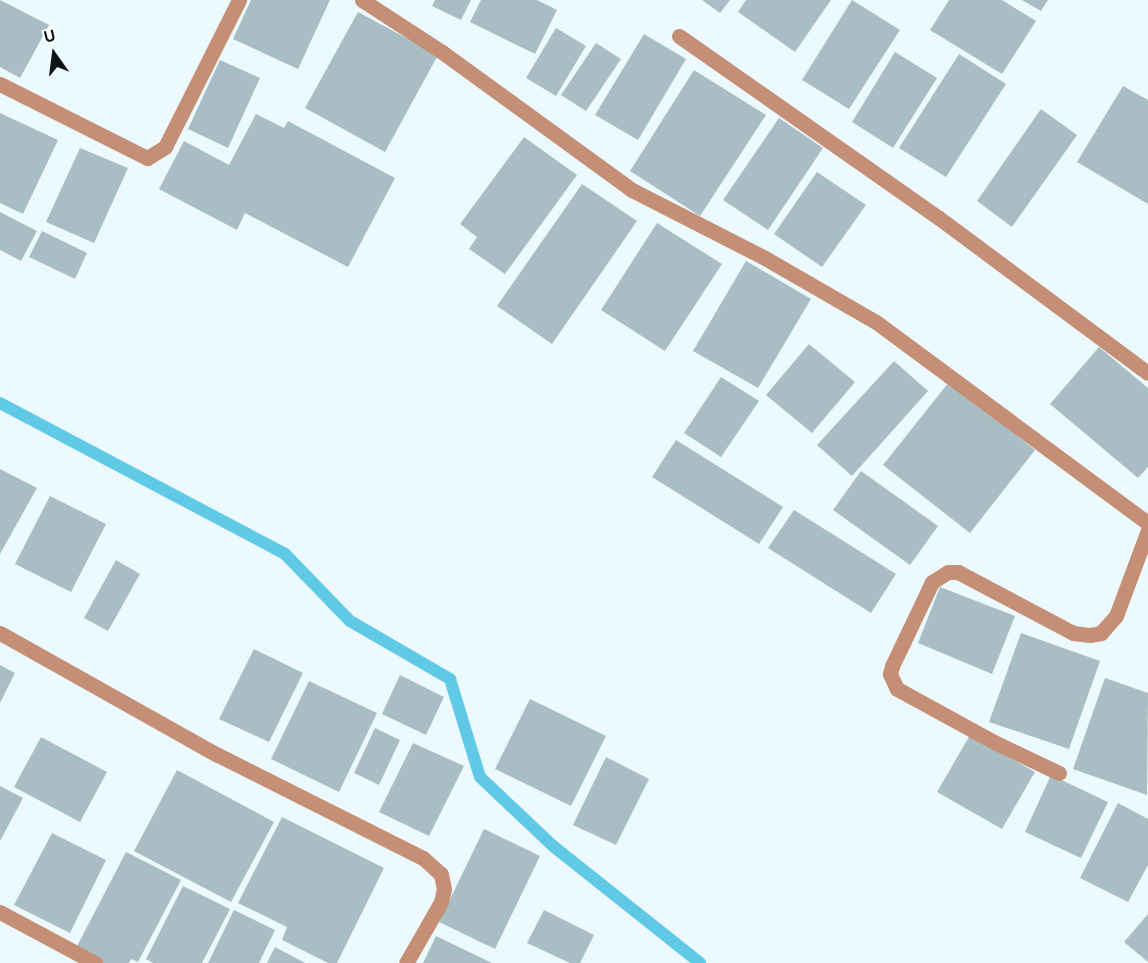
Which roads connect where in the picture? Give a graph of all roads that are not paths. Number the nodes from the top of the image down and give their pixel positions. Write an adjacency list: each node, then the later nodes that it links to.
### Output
1 (239, 0): 4 (street)
2 (362, 0): 6 (street)
3 (679, 36): 5 (street)
4 (0, 84)
5 (1148, 373)
6 (1148, 524)
7 (1148, 530): 9 (street)
8 (0, 633): 12 (street)
9 (1059, 773)
10 (0, 912): 11 (street)
11 (95, 963)
12 (406, 963)

